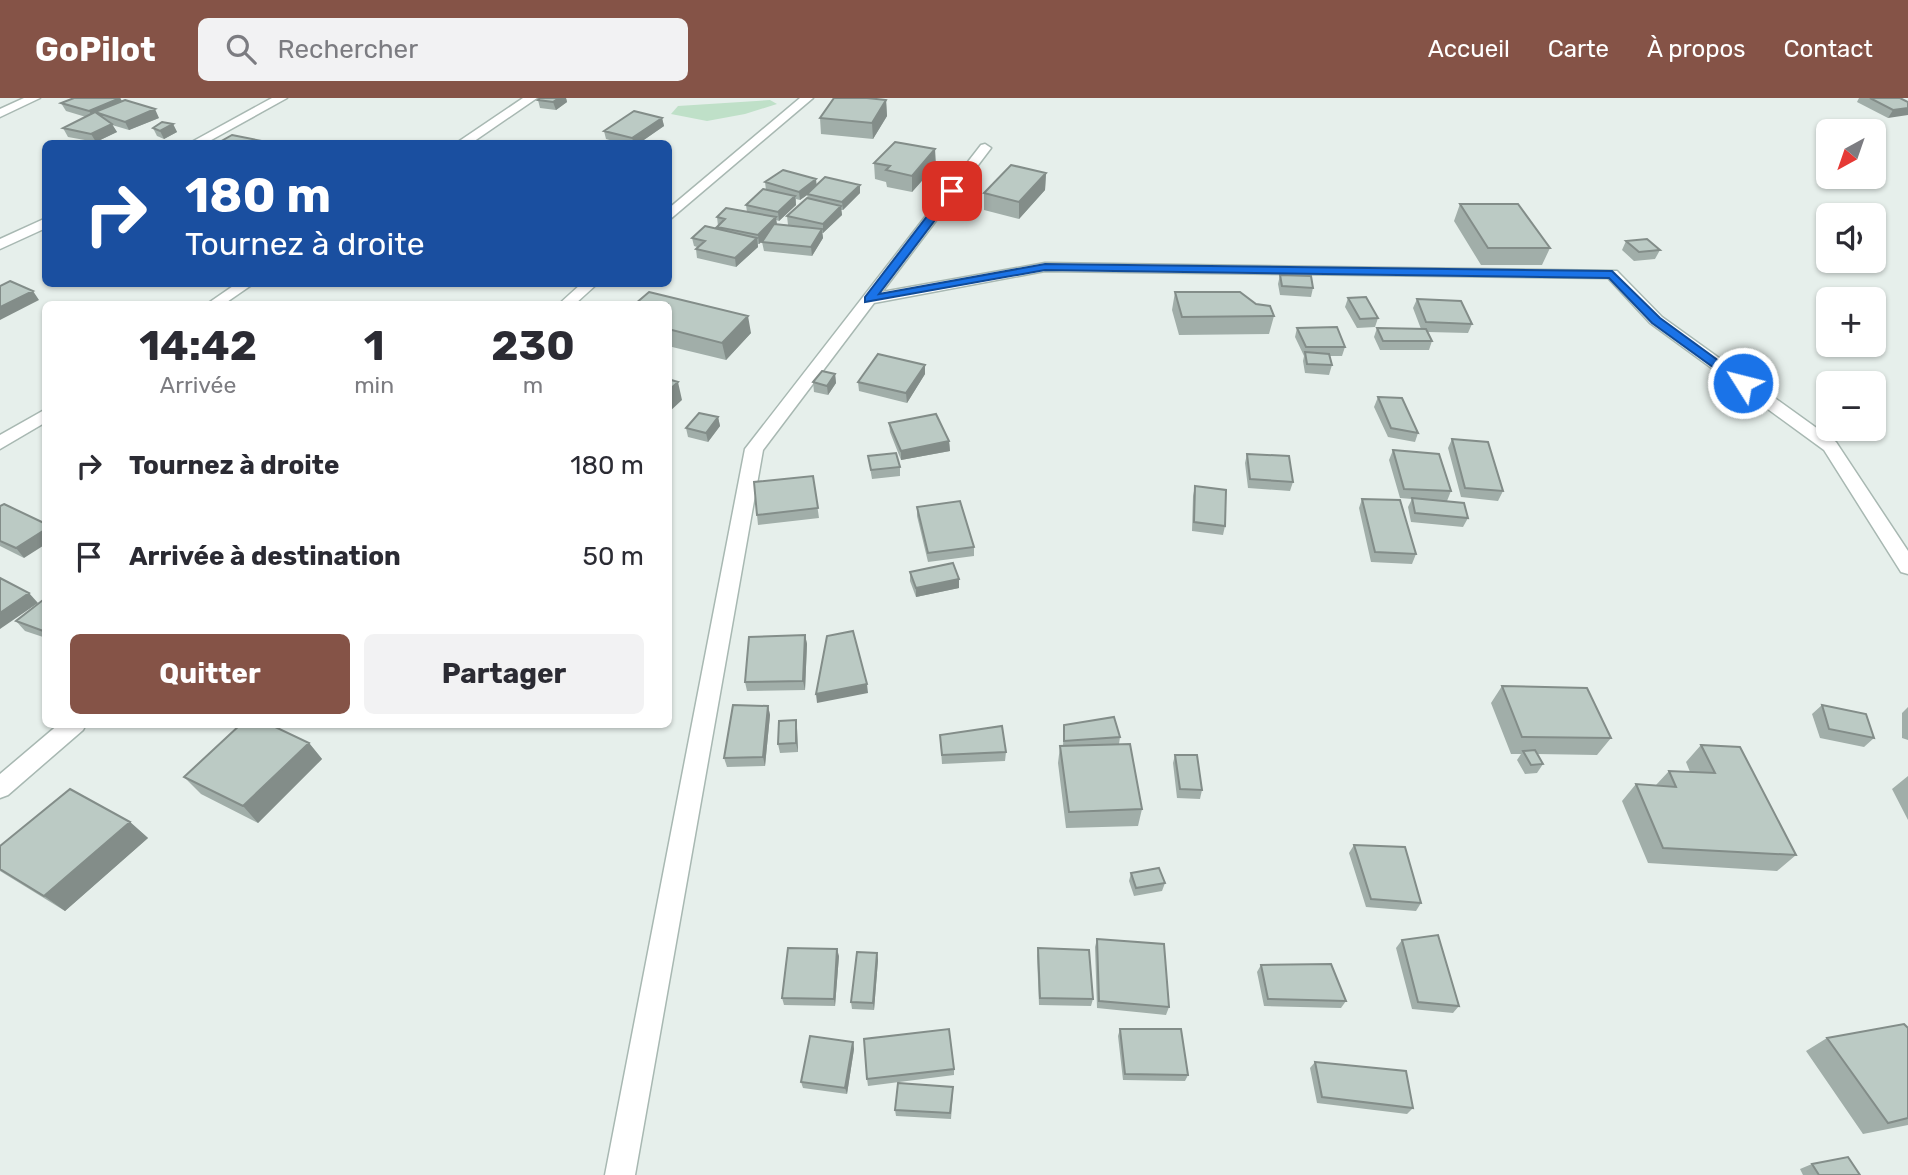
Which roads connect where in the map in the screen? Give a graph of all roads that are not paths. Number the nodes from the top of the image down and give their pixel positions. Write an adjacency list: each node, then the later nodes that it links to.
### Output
1 (34, 98): 5 (street)
2 (281, 98): 6 (street)
3 (531, 98): 7 (street)
4 (807, 98): 9 (street)
5 (0, 113)
6 (202, 140)
7 (467, 140)
8 (985, 148): 14 (street)
9 (672, 214)
10 (42, 224): 11 (street)
11 (0, 245)
12 (241, 287): 15 (street)
13 (586, 287): 16 (street)
14 (869, 299): 19 (street); 22 (street)
15 (219, 301)
16 (570, 301)
17 (42, 417): 18 (street)
18 (0, 443)
19 (1908, 567)
20 (70, 728): 21 (street)
21 (0, 788)
22 (620, 1175)

